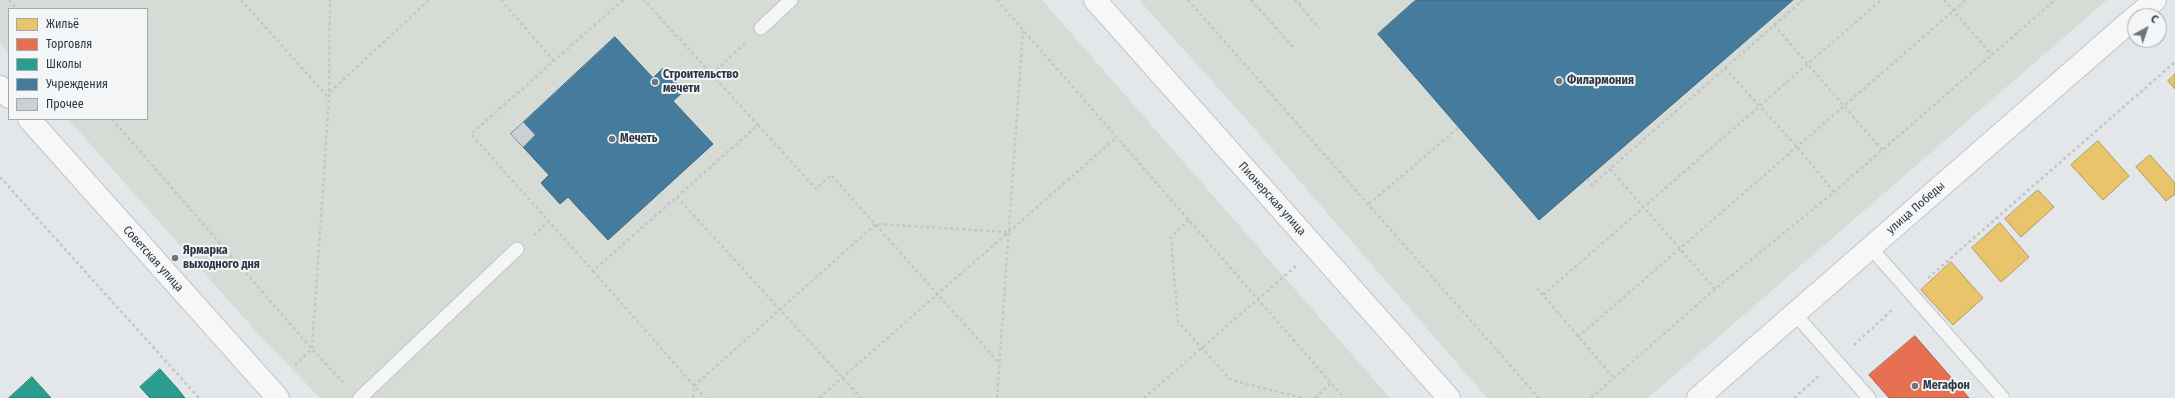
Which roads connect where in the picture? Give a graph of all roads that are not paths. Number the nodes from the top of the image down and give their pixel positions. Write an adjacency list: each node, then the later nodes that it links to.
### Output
1 (791, 0): 6 (lane)
2 (1095, 0): 15 (street, Пионерская улица)
3 (2155, 0): 4 (street, улица Победы)
4 (2146, 8)
5 (2127, 25): 10 (street, улица Победы)
6 (761, 28)
7 (0, 87): 8 (street)
8 (8, 96)
9 (30, 120): 13 (street, Советская улица)
10 (1870, 248): 12 (street, улица Победы); 18 (lane)
11 (517, 250): 14 (lane)
12 (1795, 314): 16 (street, улица Победы); 17 (lane)
13 (278, 398)
14 (360, 398)
15 (1449, 398)
16 (1698, 398)
17 (1869, 398)
18 (2003, 398)

